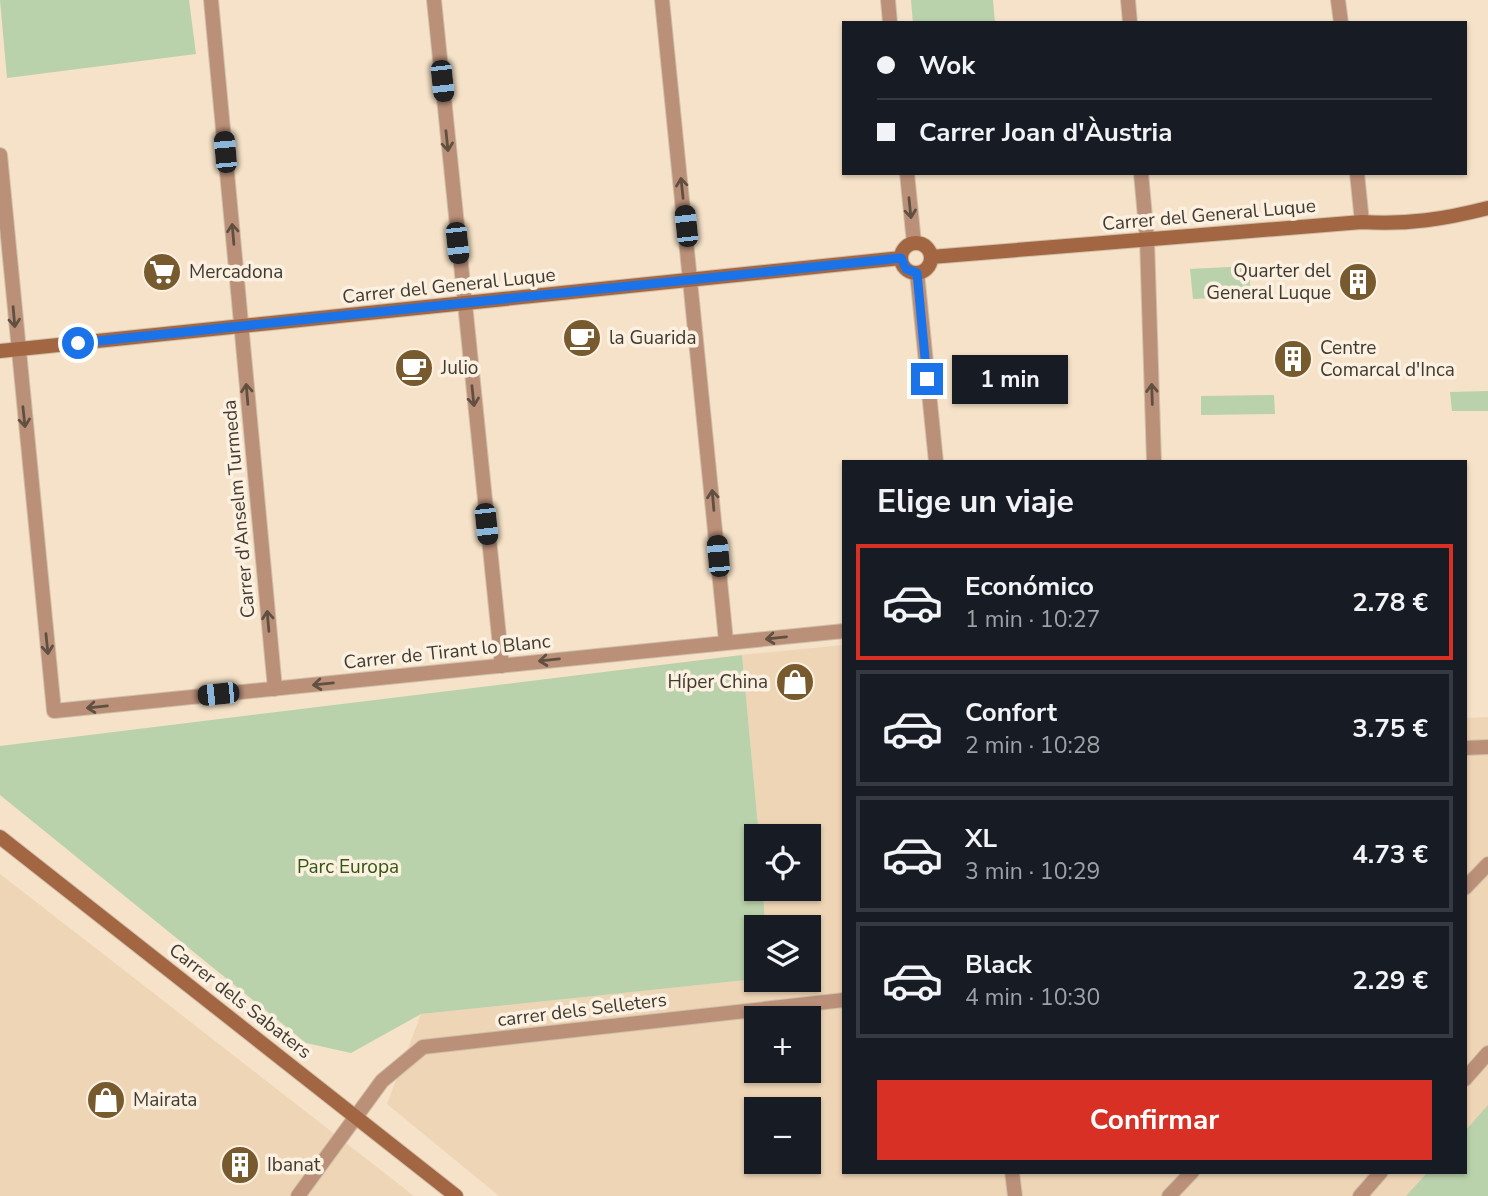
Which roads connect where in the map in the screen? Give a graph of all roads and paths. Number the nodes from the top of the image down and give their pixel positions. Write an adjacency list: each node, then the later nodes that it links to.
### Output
1 (211, 0): 23 (street, Carrer d'Anselm Turmeda, one-way to 1)
2 (434, 0): 22 (street, one-way to 22)
3 (662, 0): 21 (street, one-way to 3)
4 (888, 0): 7 (street)
5 (1128, 0): 8 (street)
6 (1338, 0): 9 (street)
7 (890, 21)
8 (1130, 21)
9 (1341, 21)
10 (0, 155): 24 (street, one-way to 24)
11 (907, 175): 17 (street, one-way to 17)
12 (1141, 175): 16 (street)
13 (1357, 175): 15 (street)
14 (1488, 208): 15 (main road, Carrer del General Luque)
15 (1362, 222): 16 (main road, Carrer del General Luque)
16 (1147, 239): 18 (main road, Carrer del General Luque); 27 (street, one-way to 16)
17 (914, 243): 18 (main road); 19 (main road)
18 (931, 257): 20 (main road)
19 (901, 258): 20 (main road); 21 (main road, Carrer del General Luque)
20 (917, 273): 26 (street)
21 (692, 280): 22 (main road, Carrer del General Luque); 29 (street, one-way to 21)
22 (463, 303): 23 (main road, Carrer del General Luque); 30 (street, one-way to 30)
23 (241, 326): 24 (main road, Carrer del General Luque); 31 (street, Carrer d'Anselm Turmeda, one-way to 23)
24 (18, 349): 25 (main road, Carrer del General Luque); 31 (street, Carrer de Tirant lo Blanc)
25 (0, 351)
26 (936, 460)
27 (1154, 460)
28 (842, 631): 29 (street, Carrer de Tirant lo Blanc, one-way to 29)
29 (726, 641): 30 (street, Carrer de Tirant lo Blanc, one-way to 30)
30 (502, 666): 31 (street, Carrer de Tirant lo Blanc, one-way to 31)
31 (275, 689)
32 (1488, 747): 33 (street)
33 (1467, 748)
34 (0, 837): 40 (main road, Carrer dels Sabaters)
35 (1488, 864): 36 (street)
36 (1467, 886)
37 (842, 1000): 40 (street, carrer dels Selleters)
38 (1488, 1053): 39 (street)
39 (1467, 1077)
40 (357, 1118): 44 (street, carrer dels Selleters); 45 (main road, Carrer dels Sabaters)
41 (1012, 1174): 46 (street)
42 (1190, 1174): 47 (street)
43 (1379, 1174): 48 (street)
44 (298, 1196)
45 (456, 1196)
46 (1015, 1196)
47 (1169, 1196)
48 (1360, 1196)

